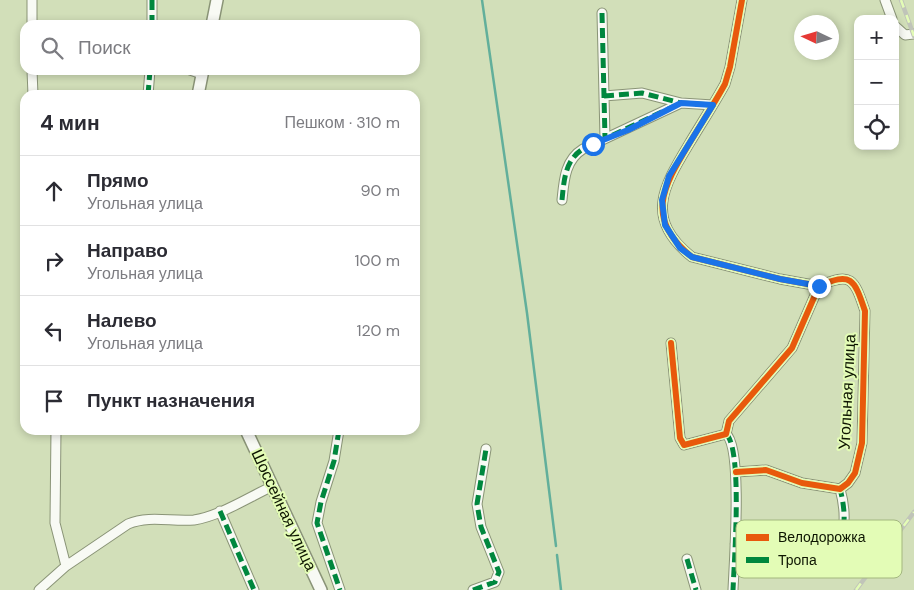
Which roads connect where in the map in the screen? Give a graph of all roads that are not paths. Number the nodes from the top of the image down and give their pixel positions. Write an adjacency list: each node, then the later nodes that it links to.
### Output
1 (32, 0): 8 (street)
2 (152, 0): 9 (street)
3 (217, 0): 10 (main road)
4 (742, 0): 21 (street)
5 (885, 0): 7 (street)
6 (602, 13): 19 (street)
7 (891, 15)
8 (32, 20)
9 (152, 20)
10 (213, 20)
11 (899, 30): 12 (street)
12 (914, 34)
13 (32, 75): 16 (street)
14 (150, 75): 17 (street)
15 (202, 75): 18 (main road)
16 (33, 90)
17 (148, 90)
18 (199, 90)
19 (604, 96): 20 (street); 22 (street)
20 (681, 103): 21 (street); 22 (street)
21 (713, 105): 24 (street)
22 (605, 138): 23 (street)
23 (562, 200)
24 (819, 286): 26 (street); 33 (street, Угольная улица)
25 (671, 343): 26 (street)
26 (726, 434): 31 (street)
27 (56, 435): 38 (street)
28 (248, 435): 32 (main road, Шоссейная улица)
29 (338, 435): 42 (street)
30 (486, 449): 43 (street)
31 (736, 472): 33 (street); 36 (street)
32 (273, 486): 34 (street); 41 (main road, Шоссейная улица)
33 (840, 489): 35 (street)
34 (220, 511): 38 (street); 40 (street)
35 (843, 520)
36 (735, 544): 45 (street)
37 (686, 559): 44 (street)
38 (66, 566): 39 (street)
39 (39, 590)
40 (254, 590)
41 (321, 590)
42 (340, 590)
43 (473, 590)
44 (696, 590)
45 (733, 590)

